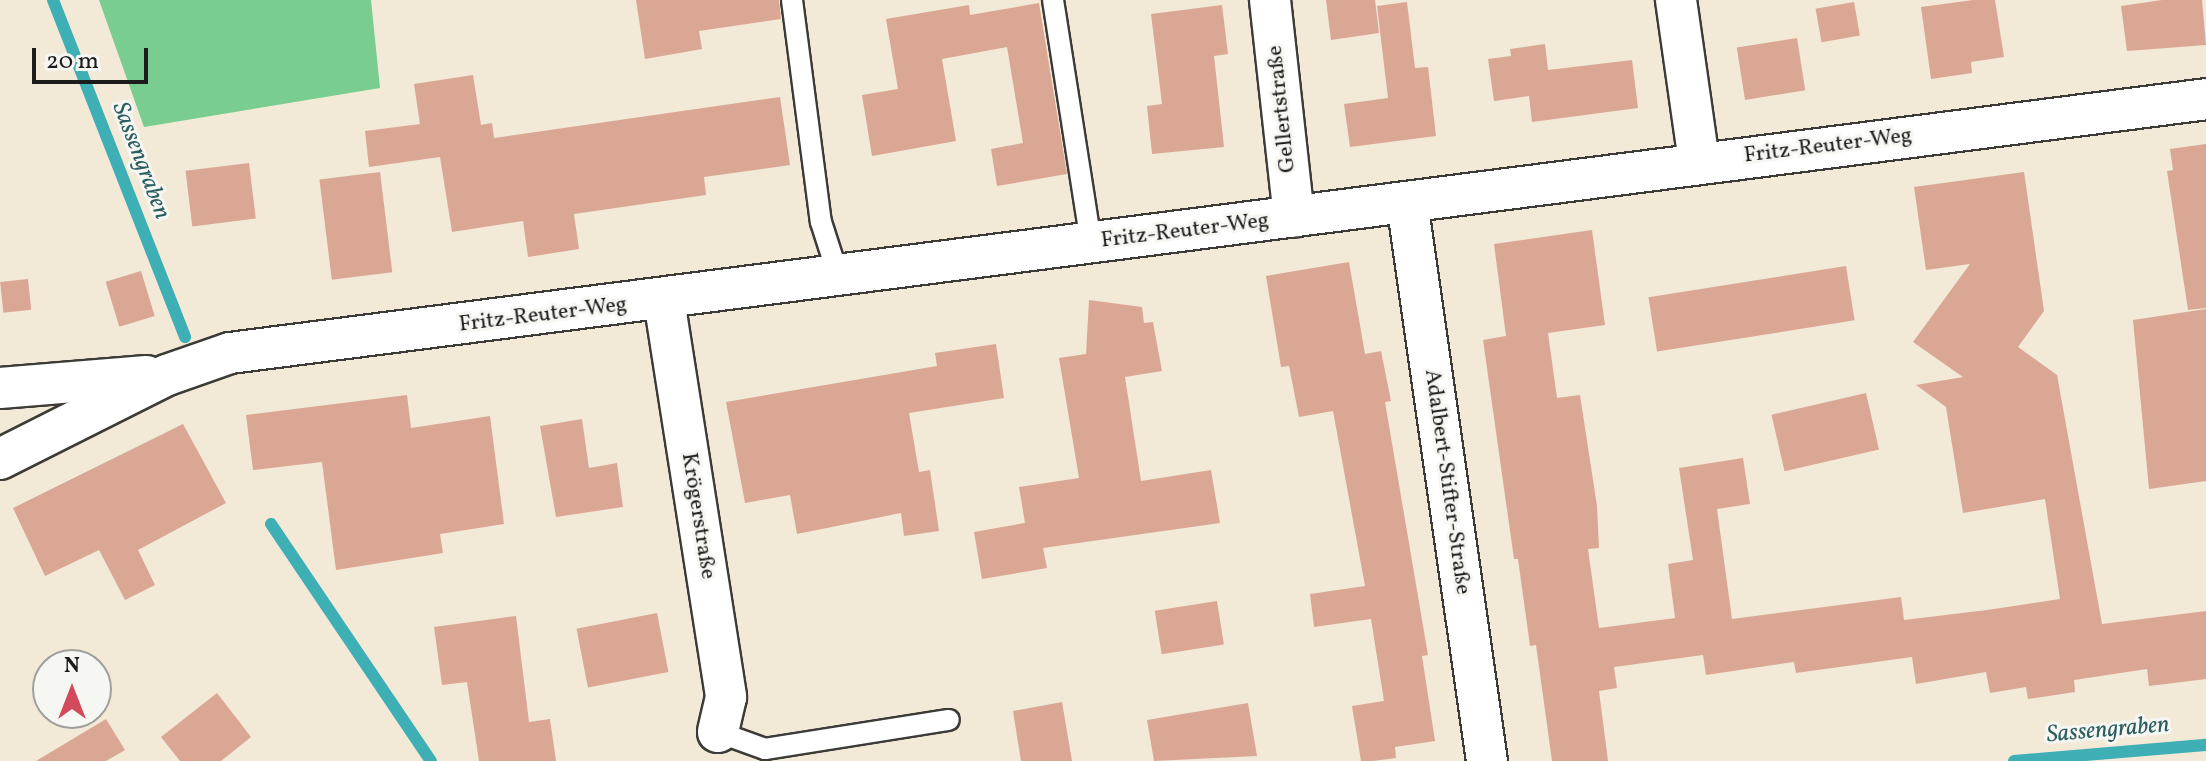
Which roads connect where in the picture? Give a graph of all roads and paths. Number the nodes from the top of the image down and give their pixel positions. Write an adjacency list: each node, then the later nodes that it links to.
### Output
1 (792, 0): 10 (lane)
2 (1053, 0): 9 (lane)
3 (1270, 0): 8 (street, Gellertstraße)
4 (1676, 0): 6 (street)
5 (2206, 99): 6 (street, Fritz-Reuter-Weg)
6 (1699, 162): 7 (street, Fritz-Reuter-Weg)
7 (1407, 202): 8 (street, Fritz-Reuter-Weg); 17 (street, Adalbert-Stifter-Straße)
8 (1294, 217): 9 (street, Fritz-Reuter-Weg)
9 (1091, 243): 10 (street, Fritz-Reuter-Weg)
10 (838, 275): 11 (street, Fritz-Reuter-Weg)
11 (664, 300): 12 (street, Fritz-Reuter-Weg); 16 (street, Krögerstraße)
12 (167, 375): 13 (street); 14 (street)
13 (0, 388)
14 (0, 459)
15 (949, 720): 16 (lane)
16 (718, 732)
17 (1487, 761)

